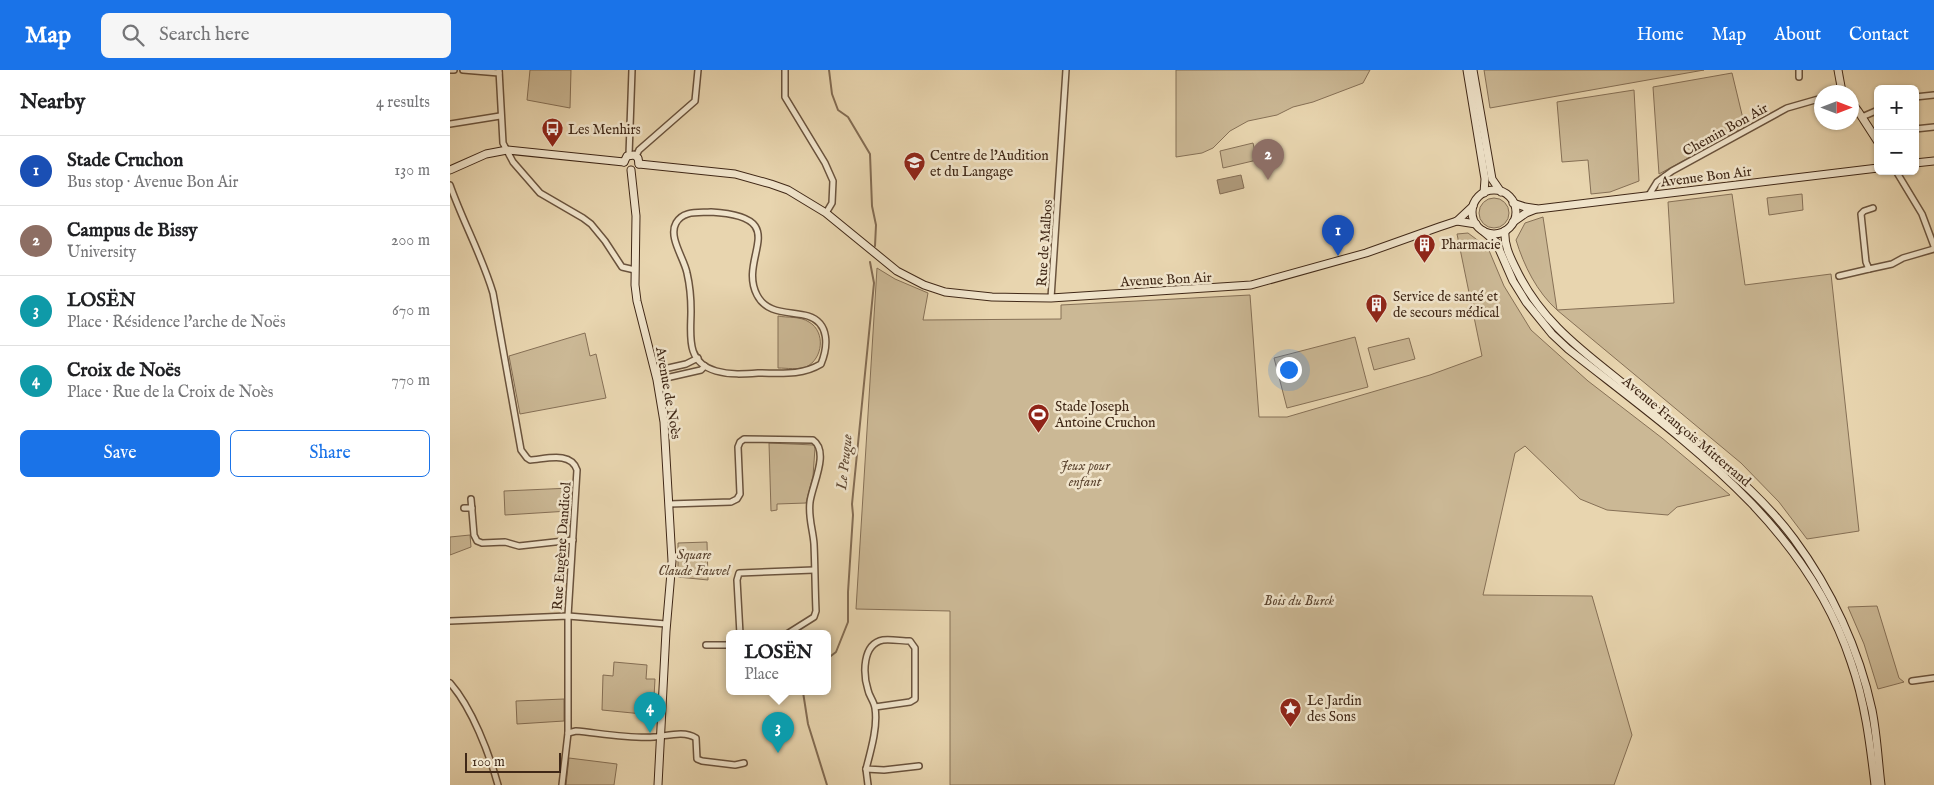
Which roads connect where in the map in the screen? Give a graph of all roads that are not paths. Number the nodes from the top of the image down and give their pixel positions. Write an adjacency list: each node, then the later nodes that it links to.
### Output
1 (450, 70): 2 (street)
2 (454, 70)
3 (463, 70): 12 (street)
4 (632, 70): 27 (street)
5 (698, 70): 27 (street)
6 (785, 70): 44 (street)
7 (1066, 70): 54 (street, Rue de Malbos)
8 (1467, 70): 38 (main road)
9 (1473, 70): 37 (main road)
10 (1799, 70): 13 (street)
11 (1838, 70): 14 (main road)
12 (499, 72): 20 (street)
13 (1799, 77)
14 (1841, 85)
15 (1934, 95): 16 (street)
16 (1919, 97)
17 (1814, 100): 39 (street, Chemin Bon Air)
18 (1874, 112): 21 (street)
19 (1859, 113): 21 (main road)
20 (500, 116): 22 (street); 26 (street)
21 (1862, 117): 25 (main road)
22 (450, 124)
23 (1934, 126): 24 (street)
24 (1919, 128)
25 (1874, 136)
26 (507, 150): 29 (main road); 33 (main road); 52 (street)
27 (632, 155): 29 (main road); 31 (main road)
28 (1934, 161): 30 (main road)
29 (624, 162): 34 (main road)
30 (1919, 163)
31 (639, 164): 34 (main road); 44 (main road, Avenue Bon Air)
32 (1874, 168): 39 (main road, Avenue Bon Air)
33 (450, 170)
34 (631, 170): 52 (main road, Avenue de Noès)
35 (1898, 175): 50 (street)
36 (450, 185): 63 (street, Rue Eugène Dandicol)
37 (1501, 192): 38 (main road); 40 (main road)
38 (1484, 193): 41 (main road)
39 (1649, 195): 42 (main road, Avenue Bon Air)
40 (1513, 203): 42 (main road, Avenue Bon Air); 46 (main road)
41 (1473, 206): 45 (main road, Avenue Bon Air); 47 (main road)
42 (1538, 208): 46 (main road, Avenue Bon Air)
43 (1873, 208): 51 (street)
44 (826, 213): 54 (main road, Avenue Bon Air)
45 (1457, 221): 47 (main road, Avenue Bon Air); 54 (main road, Avenue Bon Air)
46 (1513, 223): 49 (main road)
47 (1476, 224): 48 (main road)
48 (1483, 231): 49 (main road); 85 (main road, Avenue François Mitterrand)
49 (1505, 231): 86 (main road, Avenue François Mitterrand)
50 (1934, 248): 51 (street)
51 (1869, 269): 53 (street)
52 (636, 270): 57 (main road, Avenue de Noès)
53 (1839, 276)
54 (1051, 298)
55 (698, 358): 56 (street); 56 (street); 57 (street)
56 (706, 366): 58 (street)
57 (655, 371): 58 (main road, Avenue de Noès)
58 (657, 380): 60 (main road, Avenue de Noès)
59 (471, 498): 62 (street)
60 (669, 504): 64 (street); 67 (main road, Avenue de Noès)
61 (464, 508): 62 (street)
62 (472, 508): 63 (street)
63 (573, 540): 65 (street, Rue Eugène Dandicol)
64 (814, 570): 68 (street); 69 (street)
65 (568, 616): 66 (street); 67 (street); 76 (street, Rue Eugène Dandicol)
66 (450, 621)
67 (666, 624): 77 (main road, Avenue de Noès)
68 (740, 630)
69 (793, 630)
70 (706, 645): 71 (street)
71 (726, 645)
72 (1934, 678): 73 (street)
73 (1912, 681)
74 (450, 683): 81 (street)
75 (875, 707): 75 (street); 80 (street)
76 (568, 733): 77 (street); 82 (street, Rue Eugène Dandicol)
77 (659, 736): 78 (street); 83 (main road, Avenue de Noès)
78 (744, 763)
79 (919, 766): 80 (street)
80 (866, 768): 84 (street)
81 (498, 785)
82 (562, 785)
83 (658, 785)
84 (868, 785)
85 (1875, 785)
86 (1881, 785)

